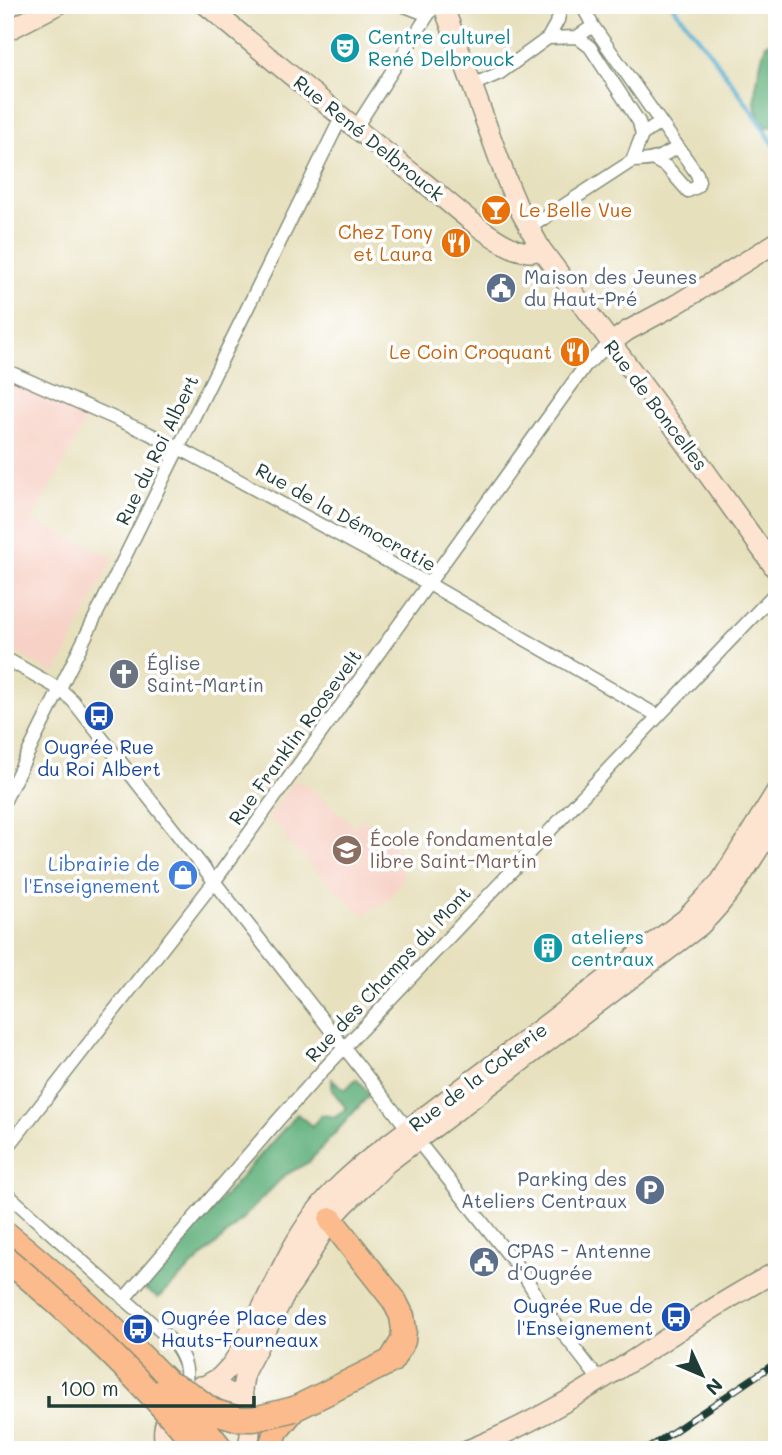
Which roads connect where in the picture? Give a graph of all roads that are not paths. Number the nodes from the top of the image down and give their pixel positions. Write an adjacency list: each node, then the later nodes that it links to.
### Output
1 (57, 5): 8 (main road)
2 (206, 5): 12 (main road, Rue René Delbrouck)
3 (402, 5): 6 (street)
4 (582, 5): 7 (street)
5 (561, 7): 10 (street)
6 (435, 8): 11 (main road, Rue de Boncelles); 12 (street, Rue du Roi Albert)
7 (593, 26): 9 (street); 13 (street)
8 (5, 32)
9 (577, 37): 10 (street); 14 (street)
10 (548, 38): 11 (street)
11 (472, 85): 18 (main road, Rue de Boncelles)
12 (348, 123): 20 (main road, Rue René Delbrouck); 23 (street, Rue du Roi Albert)
13 (660, 123): 14 (street); 15 (street)
14 (642, 135): 17 (street)
15 (678, 147): 16 (street); 16 (street)
16 (654, 160): 17 (street)
17 (632, 161): 18 (street)
18 (529, 229): 20 (main road, Rue de Boncelles)
19 (777, 242): 21 (main road)
20 (541, 249): 21 (main road, Rue de Boncelles)
21 (611, 343): 24 (main road, Rue de Boncelles); 25 (street, Rue Franklin Roosevelt)
22 (5, 370): 23 (street, Rue de la Démocratie)
23 (179, 449): 25 (street, Rue de la Démocratie); 28 (street, Rue du Roi Albert)
24 (777, 571)
25 (429, 584): 29 (street, Rue de la Démocratie); 33 (street, Rue Franklin Roosevelt)
26 (777, 592): 29 (street, Rue des Champs du Mont)
27 (5, 658): 28 (street)
28 (61, 690): 31 (street, Rue du Roi Albert); 33 (street)
29 (658, 716): 34 (street, Rue des Champs du Mont)
30 (777, 790): 35 (main road, Rue de la Cokerie)
31 (5, 800)
32 (777, 819): 35 (main road, Rue de la Cokerie)
33 (214, 882): 34 (street); 36 (street, Rue Franklin Roosevelt)
34 (345, 1048): 35 (street); 42 (street, Rue des Champs du Mont)
35 (413, 1135): 38 (main road, Rue de la Cokerie); 43 (street); 44 (main road, Rue de la Cokerie)
36 (5, 1151)
37 (5, 1192): 42 (street)
38 (331, 1220): 46 (main road, Rue de la Cokerie); 47 (highway)
39 (5, 1233): 45 (highway)
40 (5, 1258): 50 (highway, bridge)
41 (777, 1271): 43 (main road)
42 (124, 1299): 45 (street)
43 (600, 1381): 52 (main road)
44 (206, 1385): 45 (main road, Rue de la Cokerie); 46 (main road)
45 (176, 1389): 47 (highway, bridge); 49 (main road); 51 (highway, bridge)
46 (244, 1408): 48 (main road, Rue de la Cokerie)
47 (294, 1409): 48 (highway)
48 (258, 1447)
49 (169, 1450)
50 (201, 1450)
51 (222, 1450)
52 (467, 1450)

